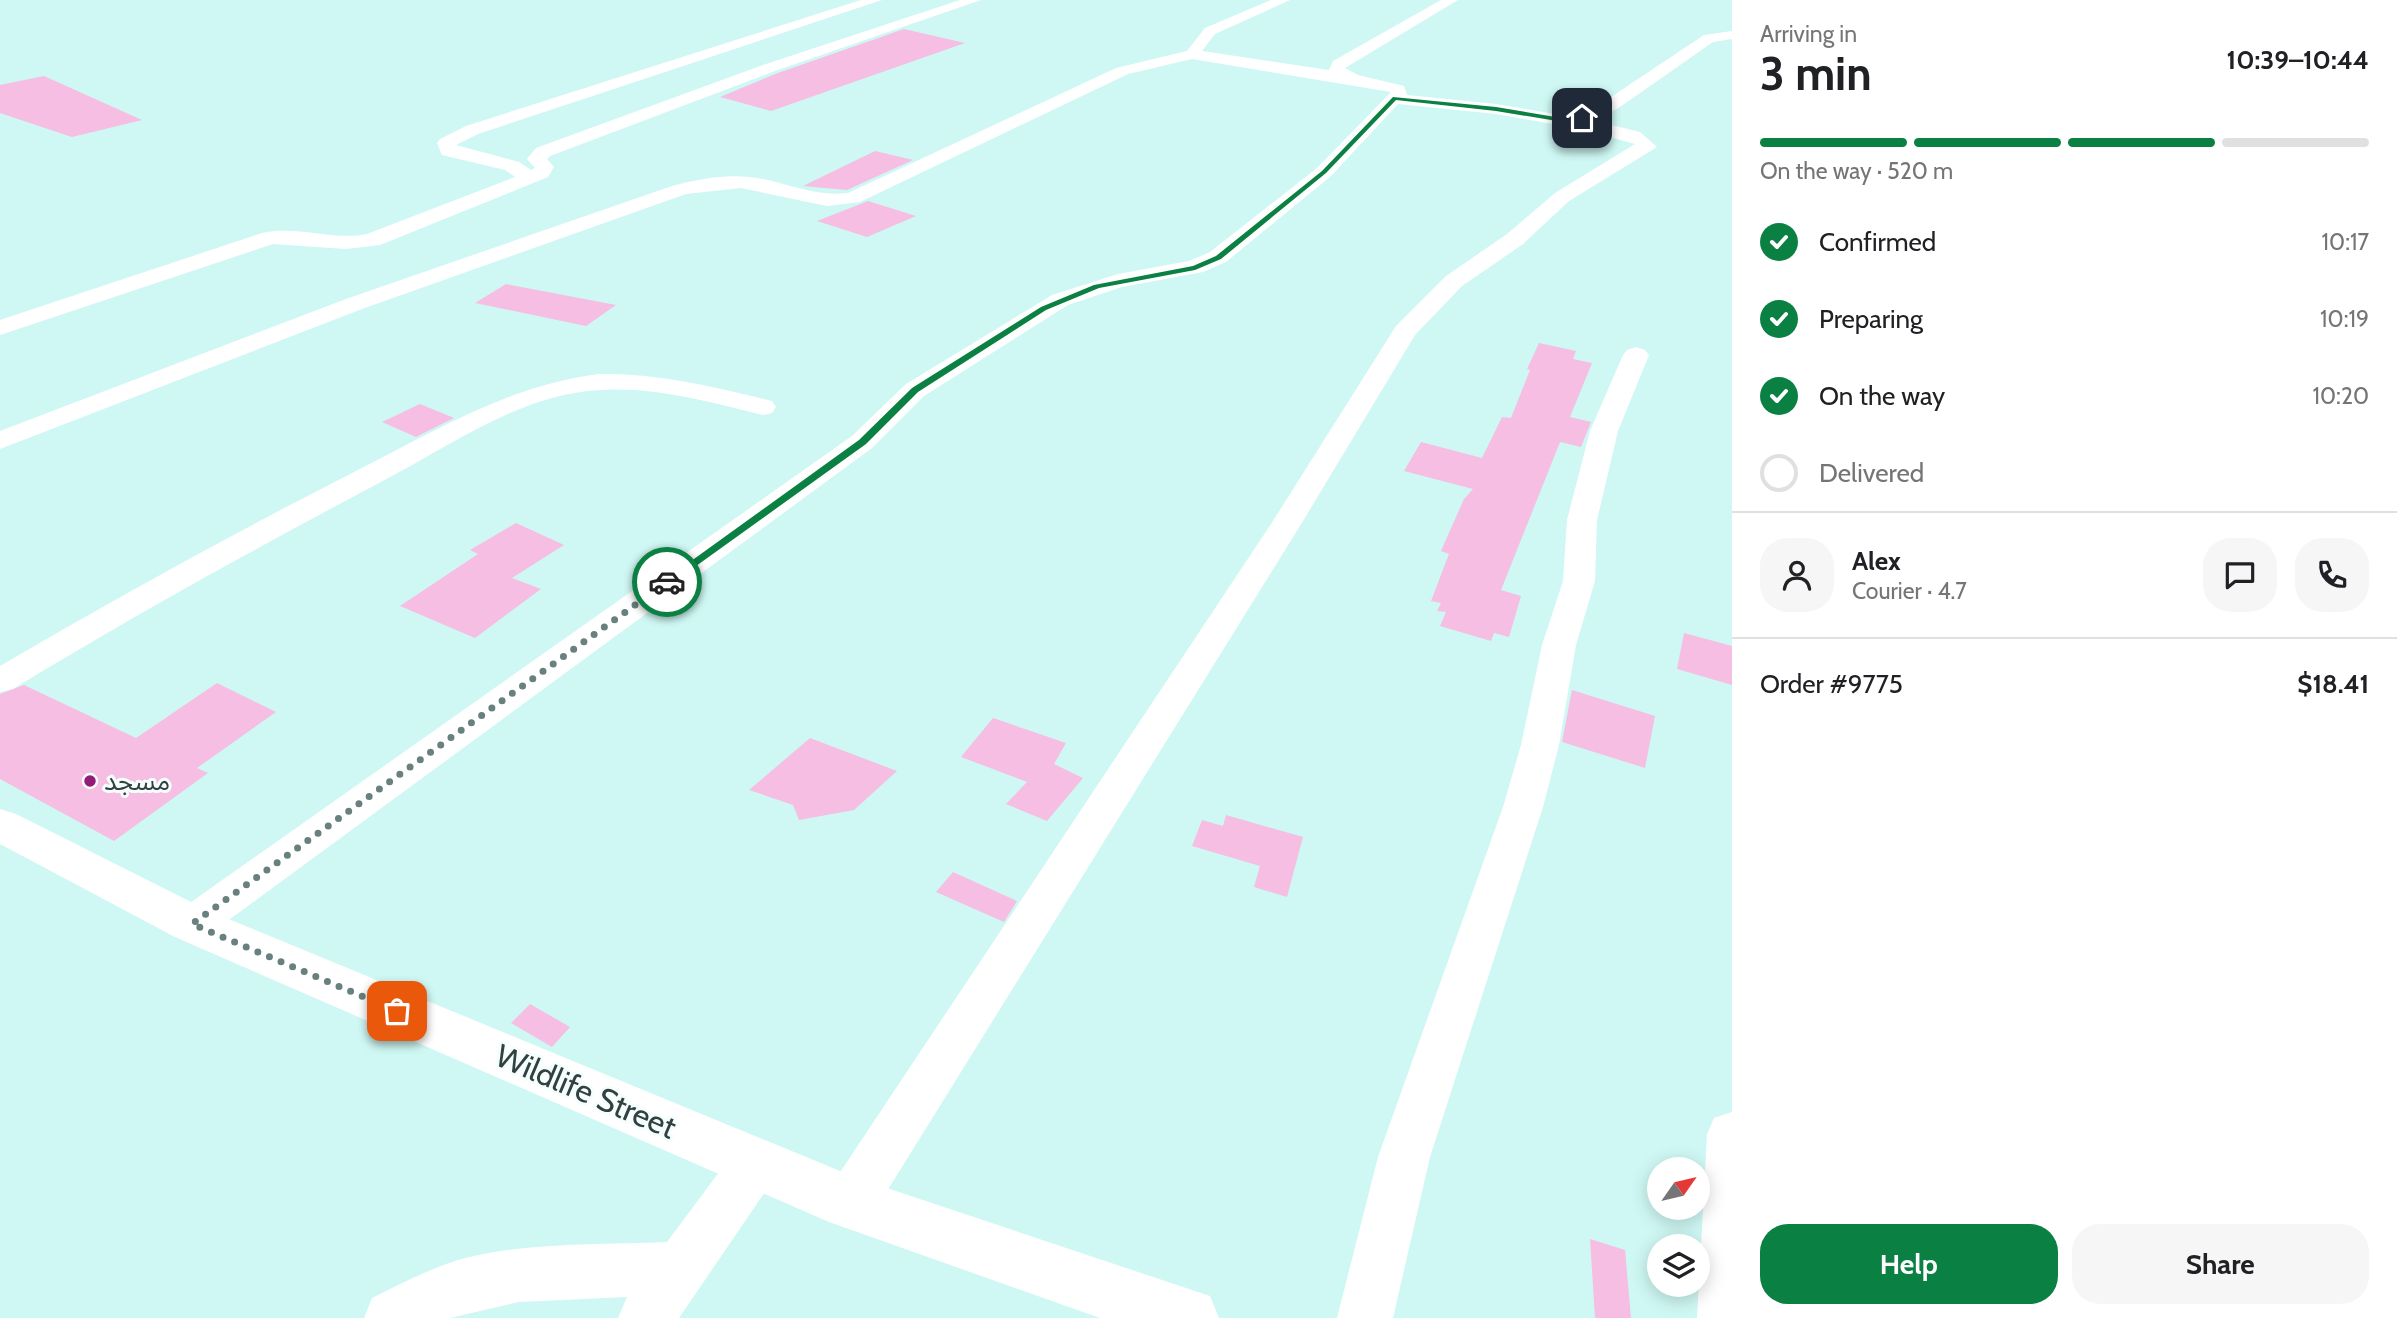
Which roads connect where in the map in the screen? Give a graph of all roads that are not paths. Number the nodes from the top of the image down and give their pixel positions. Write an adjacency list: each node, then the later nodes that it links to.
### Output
1 (875, 0): 10 (street)
2 (974, 0): 10 (street)
3 (1283, 0): 6 (street)
4 (1451, 0): 7 (street)
5 (1732, 35): 9 (street)
6 (1192, 54): 7 (street); 14 (street)
7 (1356, 80): 8 (street)
8 (1395, 99): 9 (street); 17 (street)
9 (1581, 124): 20 (street)
10 (529, 178): 11 (street)
11 (0, 328)
12 (1636, 355): 25 (street)
13 (763, 407): 15 (street)
14 (0, 441)
15 (0, 681)
16 (0, 825): 17 (main road, Wildlife Street)
17 (192, 924): 19 (main road, Wildlife Street)
18 (1732, 1134): 26 (street)
19 (755, 1164): 20 (main road, Wildlife Street); 21 (street)
20 (850, 1203): 24 (main road, Wildlife Street)
21 (682, 1268): 22 (street); 23 (street)
22 (392, 1318)
23 (646, 1318)
24 (1188, 1318)
25 (1365, 1318)
26 (1725, 1318)

